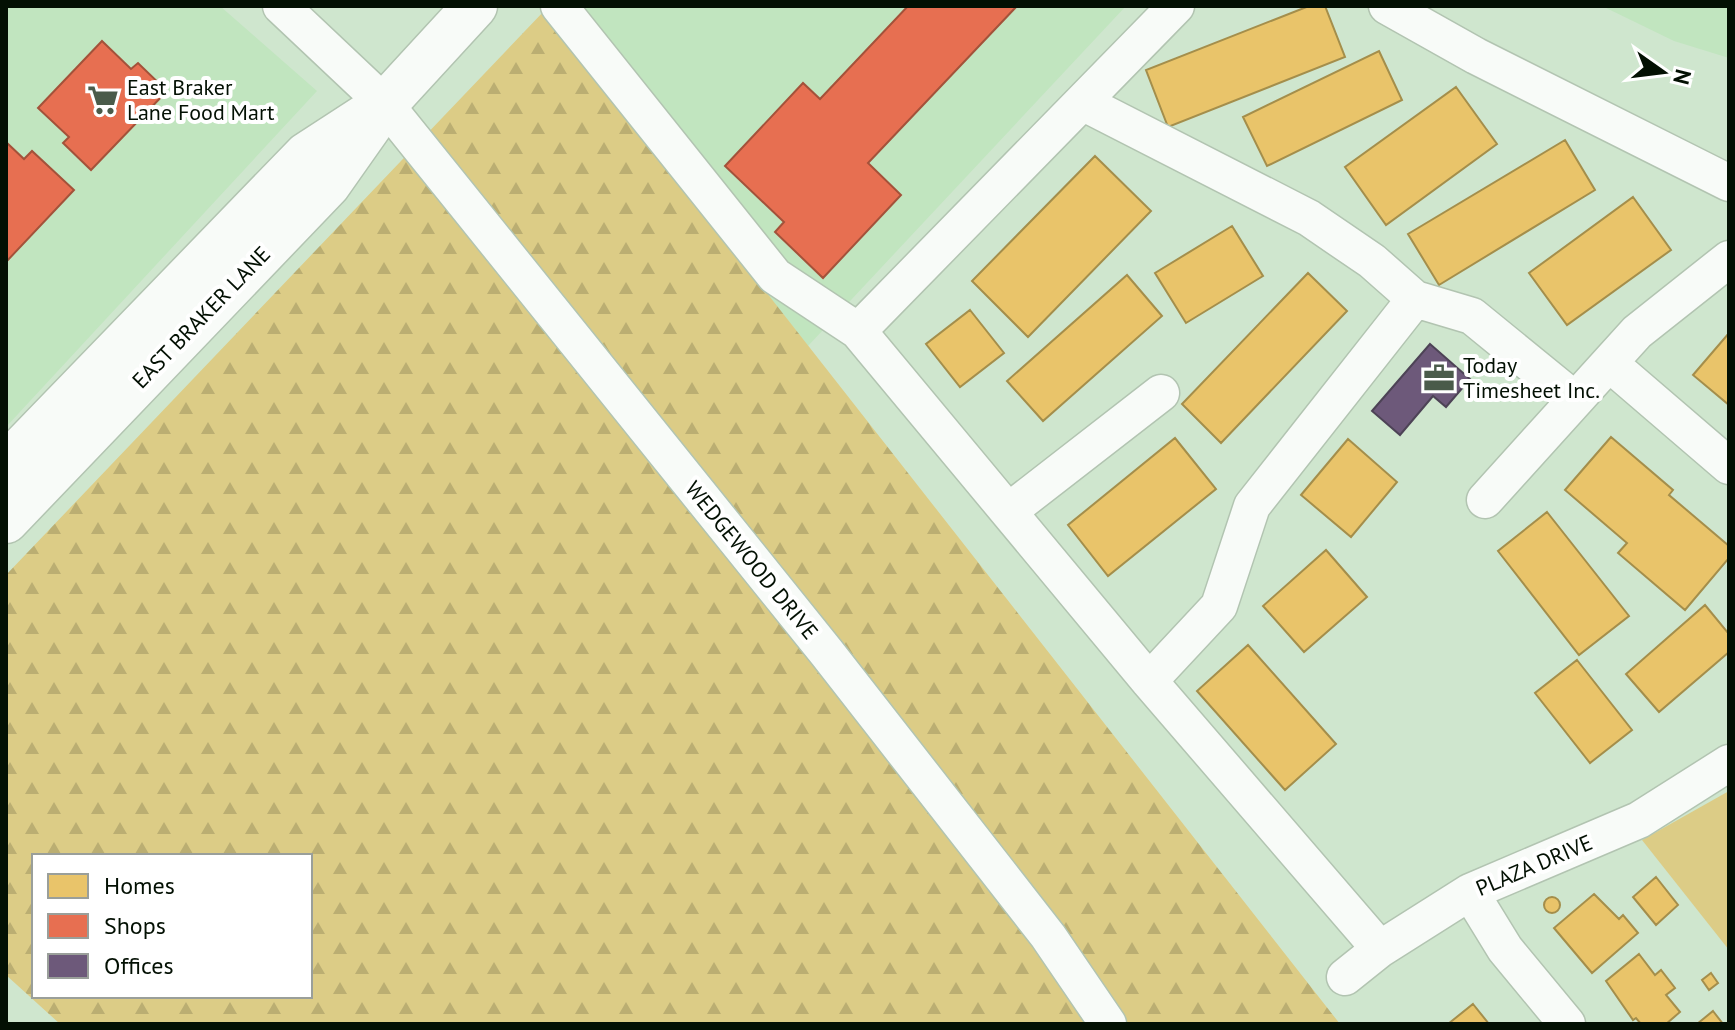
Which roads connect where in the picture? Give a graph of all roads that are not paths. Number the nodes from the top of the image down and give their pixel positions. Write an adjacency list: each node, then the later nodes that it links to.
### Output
1 (281, 6): 7 (street, WEDGEWOOD DRIVE)
2 (475, 6): 7 (main road, EAST BRAKER LANE)
3 (559, 6): 11 (street)
4 (1176, 6): 6 (street)
5 (1387, 6): 8 (street)
6 (1082, 102): 10 (street); 11 (street)
7 (385, 104): 15 (main road, EAST BRAKER LANE); 19 (main road, EAST BRAKER LANE); 25 (street, WEDGEWOOD DRIVE)
8 (1729, 183)
9 (1729, 259): 12 (street)
10 (1415, 299): 14 (street); 20 (street)
11 (858, 331): 18 (street)
12 (1609, 363): 14 (street); 16 (street)
13 (1161, 393): 18 (street)
14 (1575, 400): 17 (street)
15 (6, 465)
16 (1729, 466)
17 (1485, 500)
18 (1009, 511): 20 (street)
19 (6, 521)
20 (1149, 681): 23 (street)
21 (1729, 763): 22 (street, PLAZA DRIVE)
22 (1470, 892): 23 (street, PLAZA DRIVE); 26 (street)
23 (1380, 949): 24 (street, PLAZA DRIVE)
24 (1345, 977)
25 (1108, 1024)
26 (1567, 1024)

